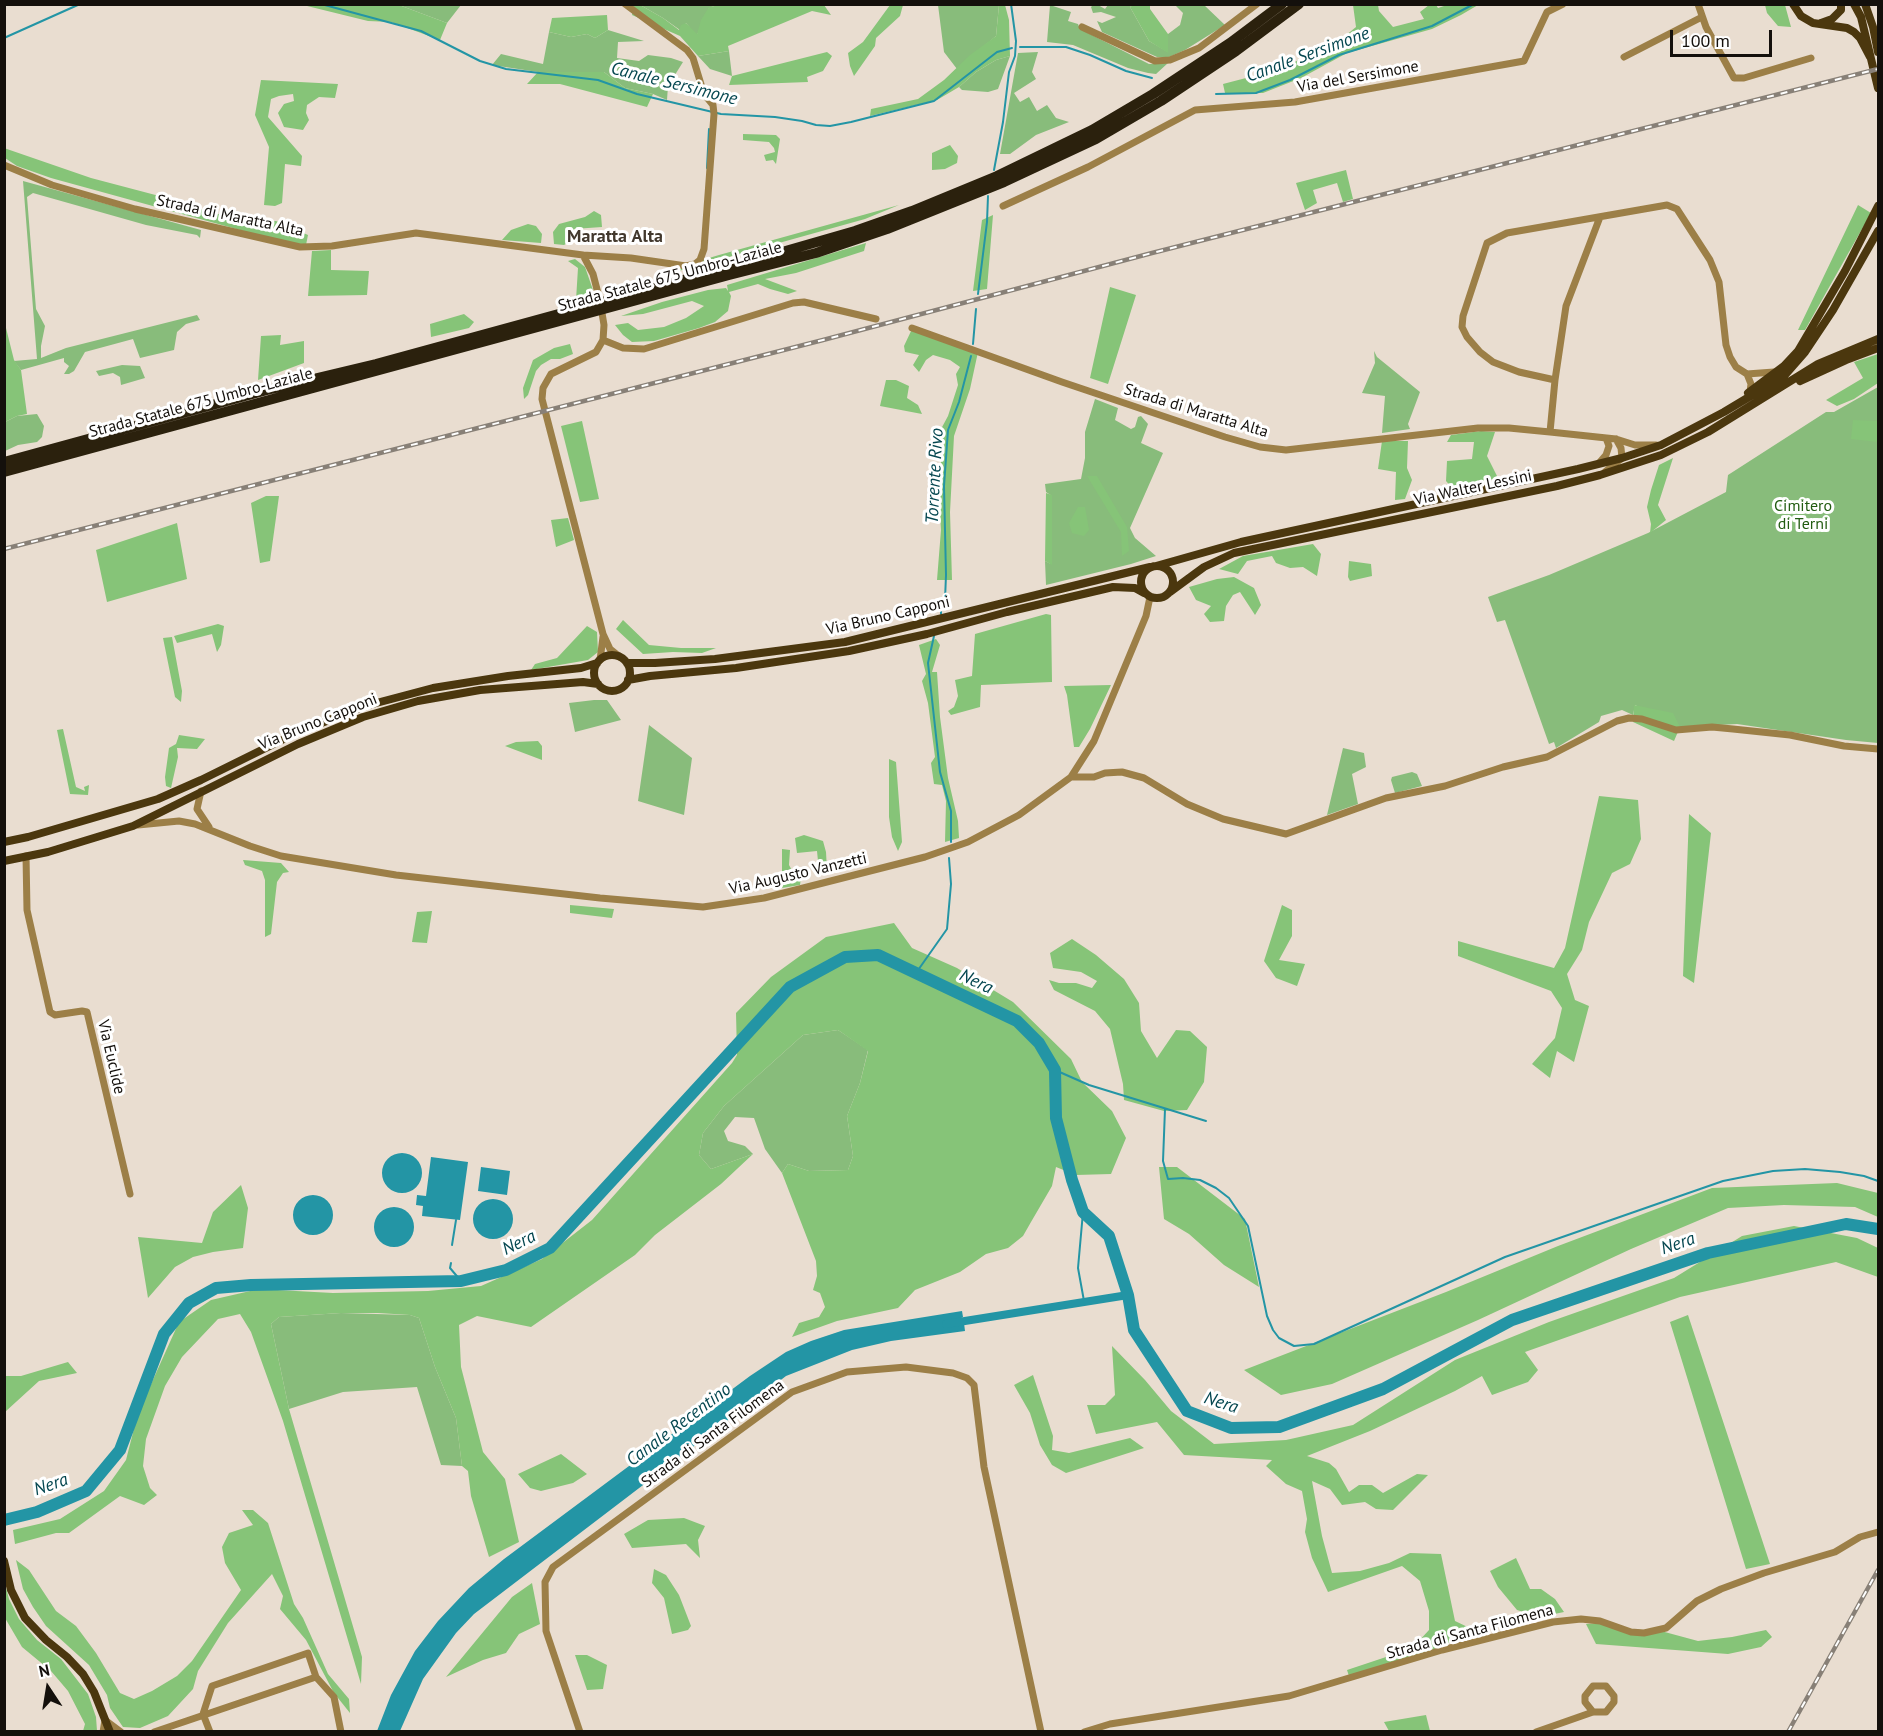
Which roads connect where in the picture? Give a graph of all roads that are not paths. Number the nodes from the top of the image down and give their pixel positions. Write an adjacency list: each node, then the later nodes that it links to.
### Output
1 (625, 4): 24 (street, Strada di Maratta Alta)
2 (1257, 4): 13 (street)
3 (1282, 4): 41 (highway, Strada Statale 675 Umbro-Laziale)
4 (1299, 4): 43 (highway, Strada Statale 675 Umbro-Laziale)
5 (1563, 4): 20 (street, Via del Sersimone)
6 (1698, 4): 11 (street)
7 (1793, 4): 12 (main road)
8 (1841, 4): 12 (main road)
9 (1854, 4): 16 (main road)
10 (1864, 4): 14 (main road)
11 (1702, 17): 15 (street); 17 (street)
12 (1818, 24): 16 (main road)
13 (1082, 27)
14 (1878, 52)
15 (1624, 57)
16 (1870, 57): 18 (main road)
17 (1811, 58)
18 (1878, 88)
19 (4, 165): 24 (street, Strada di Maratta Alta)
20 (1003, 206)
21 (1878, 206): 30 (main road, Via Walter Lessini)
22 (1600, 217): 31 (street); 32 (street); 32 (street)
23 (1878, 231): 35 (main road, Via Walter Lessini)
24 (583, 255): 28 (street)
25 (876, 319): 28 (street)
26 (912, 328): 36 (street, Strada di Maratta Alta)
27 (1878, 339): 34 (main road, Via Walter Lessini)
28 (603, 340): 48 (street)
29 (1878, 348): 34 (main road, Via Walter Lessini)
30 (1777, 372): 31 (street); 33 (main road, Via Walter Lessini)
31 (1747, 374): 33 (street)
32 (1555, 380): 36 (street)
33 (1750, 392): 35 (main road, Via Walter Lessini)
34 (1775, 392): 44 (main road, Via Walter Lessini)
35 (1724, 412): 39 (main road, Via Walter Lessini)
36 (1550, 432): 37 (street, Strada di Maratta Alta)
37 (1606, 438): 38 (street, Strada di Maratta Alta); 42 (street)
38 (1616, 439): 39 (street, Strada di Maratta Alta); 40 (street)
39 (1661, 445): 40 (main road, Via Walter Lessini)
40 (1622, 458): 42 (main road, Via Walter Lessini); 44 (street)
41 (4, 462)
42 (1599, 463): 45 (main road, Via Walter Lessini)
43 (4, 472)
44 (1600, 475): 46 (main road, Via Walter Lessini)
45 (1153, 566): 46 (main road); 47 (main road); 49 (main road, Via Bruno Capponi)
46 (1170, 592): 47 (main road)
47 (1147, 595): 51 (main road, Via Bruno Capponi); 54 (street, Via Augusto Vanzetti)
48 (603, 634): 49 (street); 50 (street)
49 (624, 660): 50 (main road, Via Bruno Capponi); 51 (main road)
50 (598, 662): 52 (main road); 56 (main road, Via Bruno Capponi)
51 (628, 680): 52 (main road, Via Bruno Capponi)
52 (598, 684): 55 (main road, Via Bruno Capponi)
53 (1878, 749): 54 (street)
54 (1071, 777): 58 (street, Via Augusto Vanzetti)
55 (201, 790): 57 (main road, Via Bruno Capponi); 58 (street)
56 (131, 808): 57 (main road); 59 (main road, Via Bruno Capponi)
57 (134, 826): 58 (street, Via Augusto Vanzetti); 60 (main road, Via Bruno Capponi)
58 (211, 829)
59 (4, 842)
60 (26, 856): 61 (main road, Via Bruno Capponi); 62 (street, Via Euclide)
61 (4, 861)
62 (130, 1194)
63 (1878, 1532): 77 (street, Strada di Santa Filomena)
64 (4, 1561): 68 (main road)
65 (316, 1677): 67 (street); 67 (street); 74 (street)
66 (1593, 1712): 66 (street); 78 (street)
67 (202, 1714): 72 (street); 73 (street)
68 (105, 1720): 69 (street); 70 (main road); 71 (street)
69 (103, 1731)
70 (110, 1731)
71 (121, 1731)
72 (154, 1731)
73 (210, 1731)
74 (341, 1731)
75 (580, 1731): 76 (street, Strada di Santa Filomena)
76 (1041, 1731)
77 (1084, 1731)
78 (1536, 1731)

